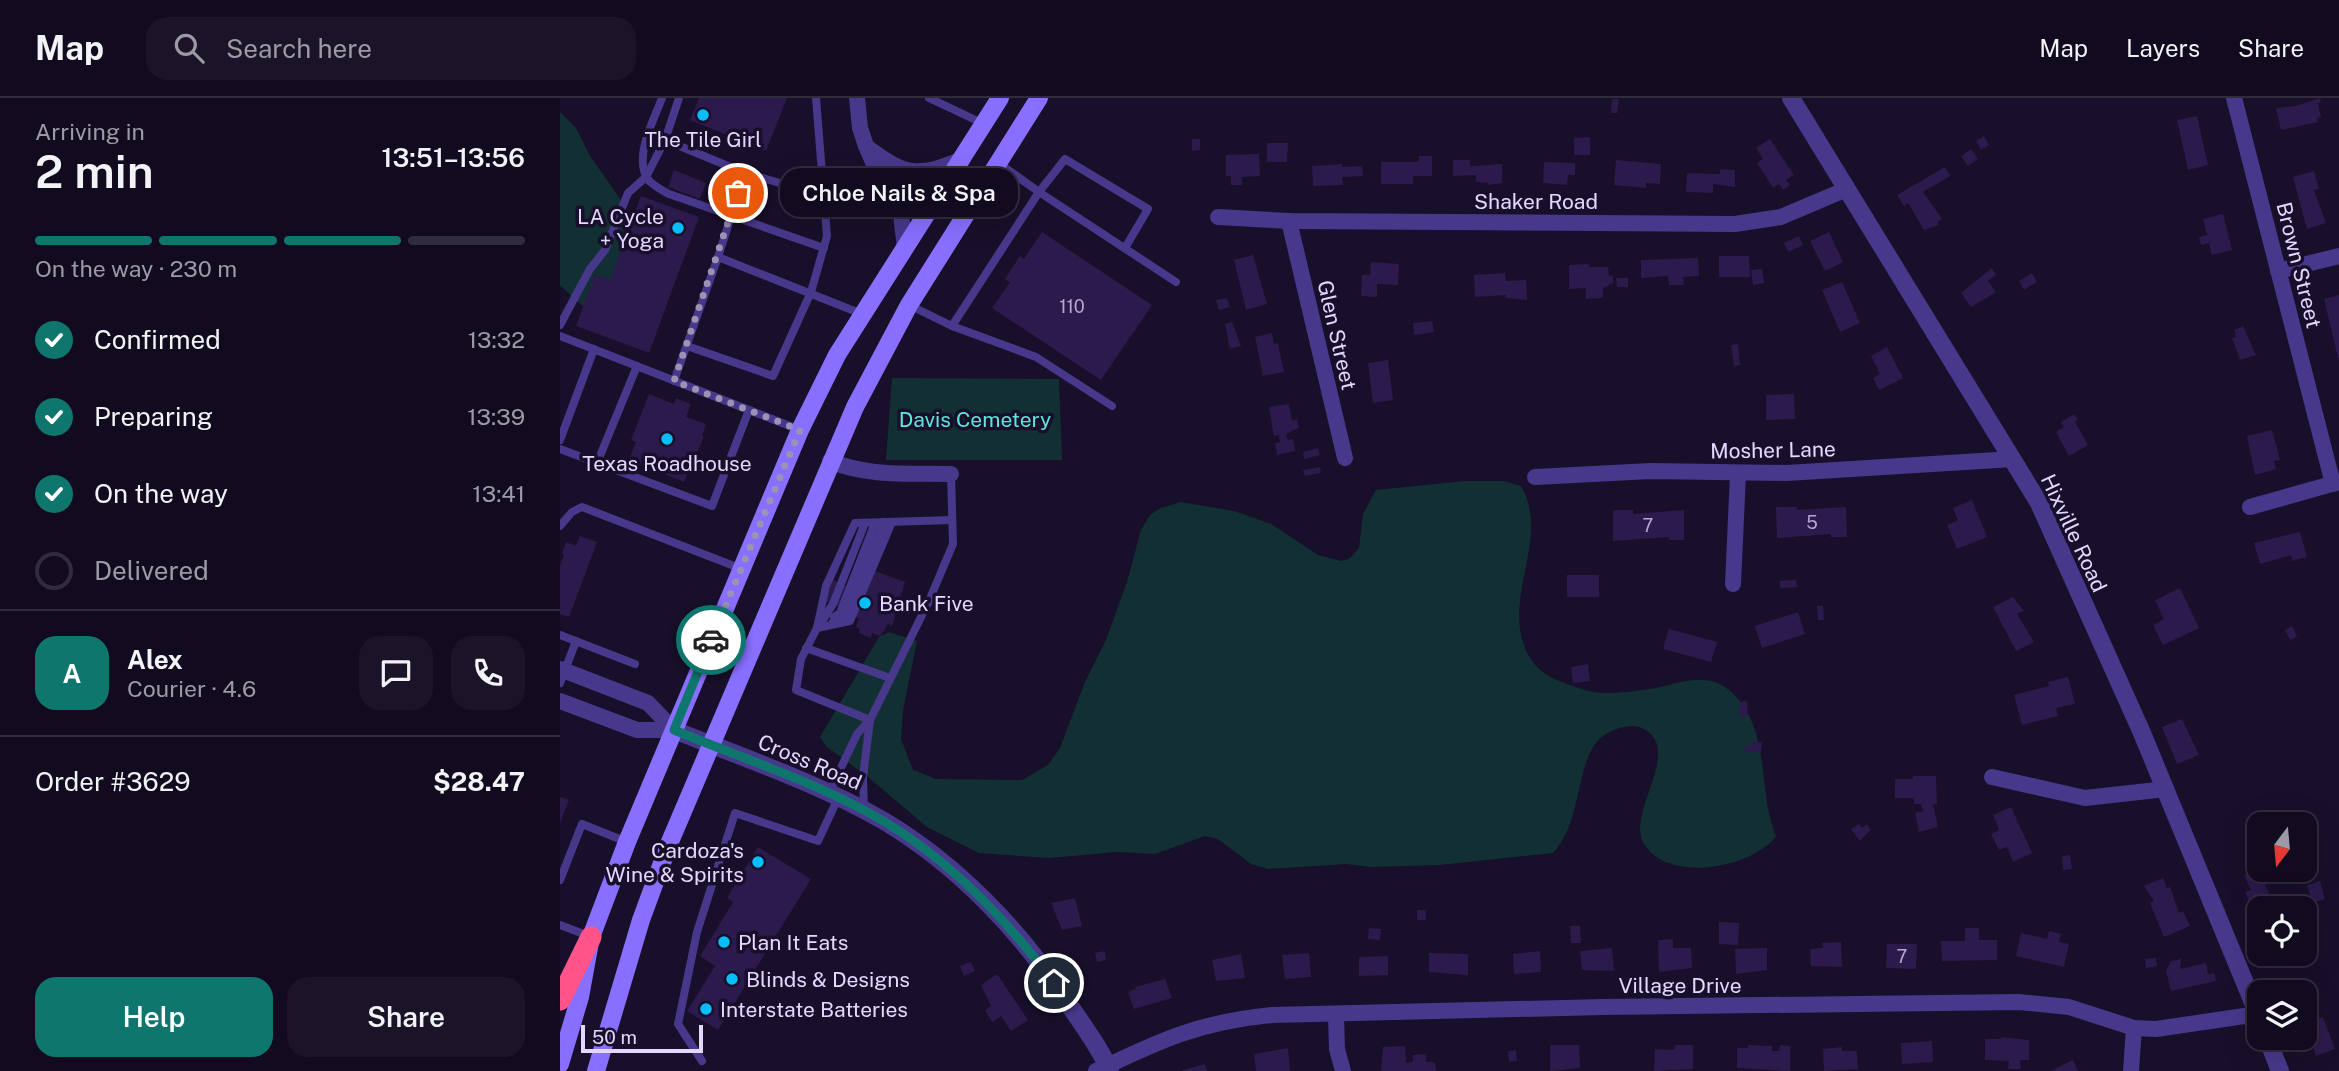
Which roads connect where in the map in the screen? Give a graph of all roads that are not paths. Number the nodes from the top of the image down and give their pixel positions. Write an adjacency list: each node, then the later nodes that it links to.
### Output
1 (662, 98): 16 (lane)
2 (680, 98): 11 (lane)
3 (816, 98): 19 (lane)
4 (857, 98): 12 (street)
5 (929, 98): 10 (lane)
6 (1000, 98): 10 (main road)
7 (1039, 98): 14 (main road)
8 (1791, 98): 17 (street, Hixville Road)
9 (2234, 98): 28 (street, Brown Street)
10 (985, 124): 13 (main road)
11 (665, 140): 15 (lane); 16 (lane)
12 (866, 146): 13 (street); 24 (street)
13 (963, 159): 24 (main road)
14 (1000, 164): 18 (lane); 31 (main road)
15 (745, 173): 19 (lane); 20 (lane)
16 (646, 177): 20 (lane); 33 (lane)
17 (1847, 189): 22 (street, Shaker Road); 46 (street, Hixville Road)
18 (1039, 192): 25 (lane); 25 (lane); 34 (lane)
19 (825, 196): 23 (lane)
20 (732, 214): 23 (lane); 27 (lane)
21 (1218, 217): 22 (street, Shaker Road)
22 (1289, 221): 45 (street, Glen Street)
23 (824, 248): 30 (lane)
24 (905, 248): 32 (main road)
25 (1125, 248): 29 (lane)
26 (2339, 256): 28 (street)
27 (718, 257): 30 (lane); 36 (lane)
28 (2278, 271): 52 (street, Brown Street)
29 (1176, 282)
30 (811, 292): 32 (lane); 36 (lane)
31 (909, 305): 34 (lane); 47 (main road)
32 (862, 314): 42 (main road)
33 (560, 326)
34 (952, 326): 40 (lane)
35 (560, 336): 37 (lane)
36 (687, 346): 39 (lane)
37 (594, 349): 38 (lane); 43 (lane)
38 (637, 366): 39 (lane); 48 (lane)
39 (674, 381): 41 (lane)
40 (1112, 406)
41 (749, 410): 42 (lane); 48 (lane)
42 (800, 430): 57 (main road)
43 (560, 440)
44 (560, 449): 48 (lane)
45 (1345, 458)
46 (2013, 458): 50 (street, Mosher Lane); 71 (street, Hixville Road)
47 (830, 461): 49 (street); 69 (main road)
48 (597, 463)
49 (951, 474): 54 (lane)
50 (1738, 474): 51 (street, Mosher Lane); 58 (street)
51 (1535, 477)
52 (2336, 483): 53 (street)
53 (2250, 507)
54 (952, 520): 55 (lane); 65 (lane)
55 (879, 522): 59 (lane); 59 (lane); 59 (lane)
56 (560, 526): 57 (lane)
57 (742, 569): 68 (main road)
58 (1734, 584)
59 (817, 628): 62 (lane)
60 (560, 635): 61 (lane)
61 (576, 641): 63 (lane); 64 (lane)
62 (806, 648): 65 (lane); 67 (lane)
63 (635, 664)
64 (562, 675): 68 (street)
65 (890, 678): 67 (lane)
66 (560, 701): 68 (street)
67 (870, 720): 72 (lane); 73 (lane)
68 (674, 730): 69 (street, Cross Road); 74 (main road)
69 (710, 744): 72 (street, Cross Road); 87 (main road)
70 (1992, 777): 71 (street)
71 (2166, 789): 78 (street, Hixville Road)
72 (833, 795): 73 (street, Cross Road); 84 (lane)
73 (864, 810): 86 (street, Cross Road)
74 (627, 842): 75 (lane); 77 (main road)
75 (560, 880)
76 (560, 925): 77 (lane)
77 (591, 937): 79 (highway); 85 (main road)
78 (2247, 987)
79 (560, 1000)
80 (1336, 1016): 82 (street, Village Drive); 86 (street, Village Drive); 88 (street)
81 (2247, 1018): 82 (street, Village Drive)
82 (2134, 1028): 89 (street)
83 (2272, 1050): 90 (street)
84 (702, 1061)
85 (560, 1064)
86 (1104, 1069)
87 (596, 1071)
88 (1343, 1071)
89 (2131, 1071)
90 (2280, 1071)

